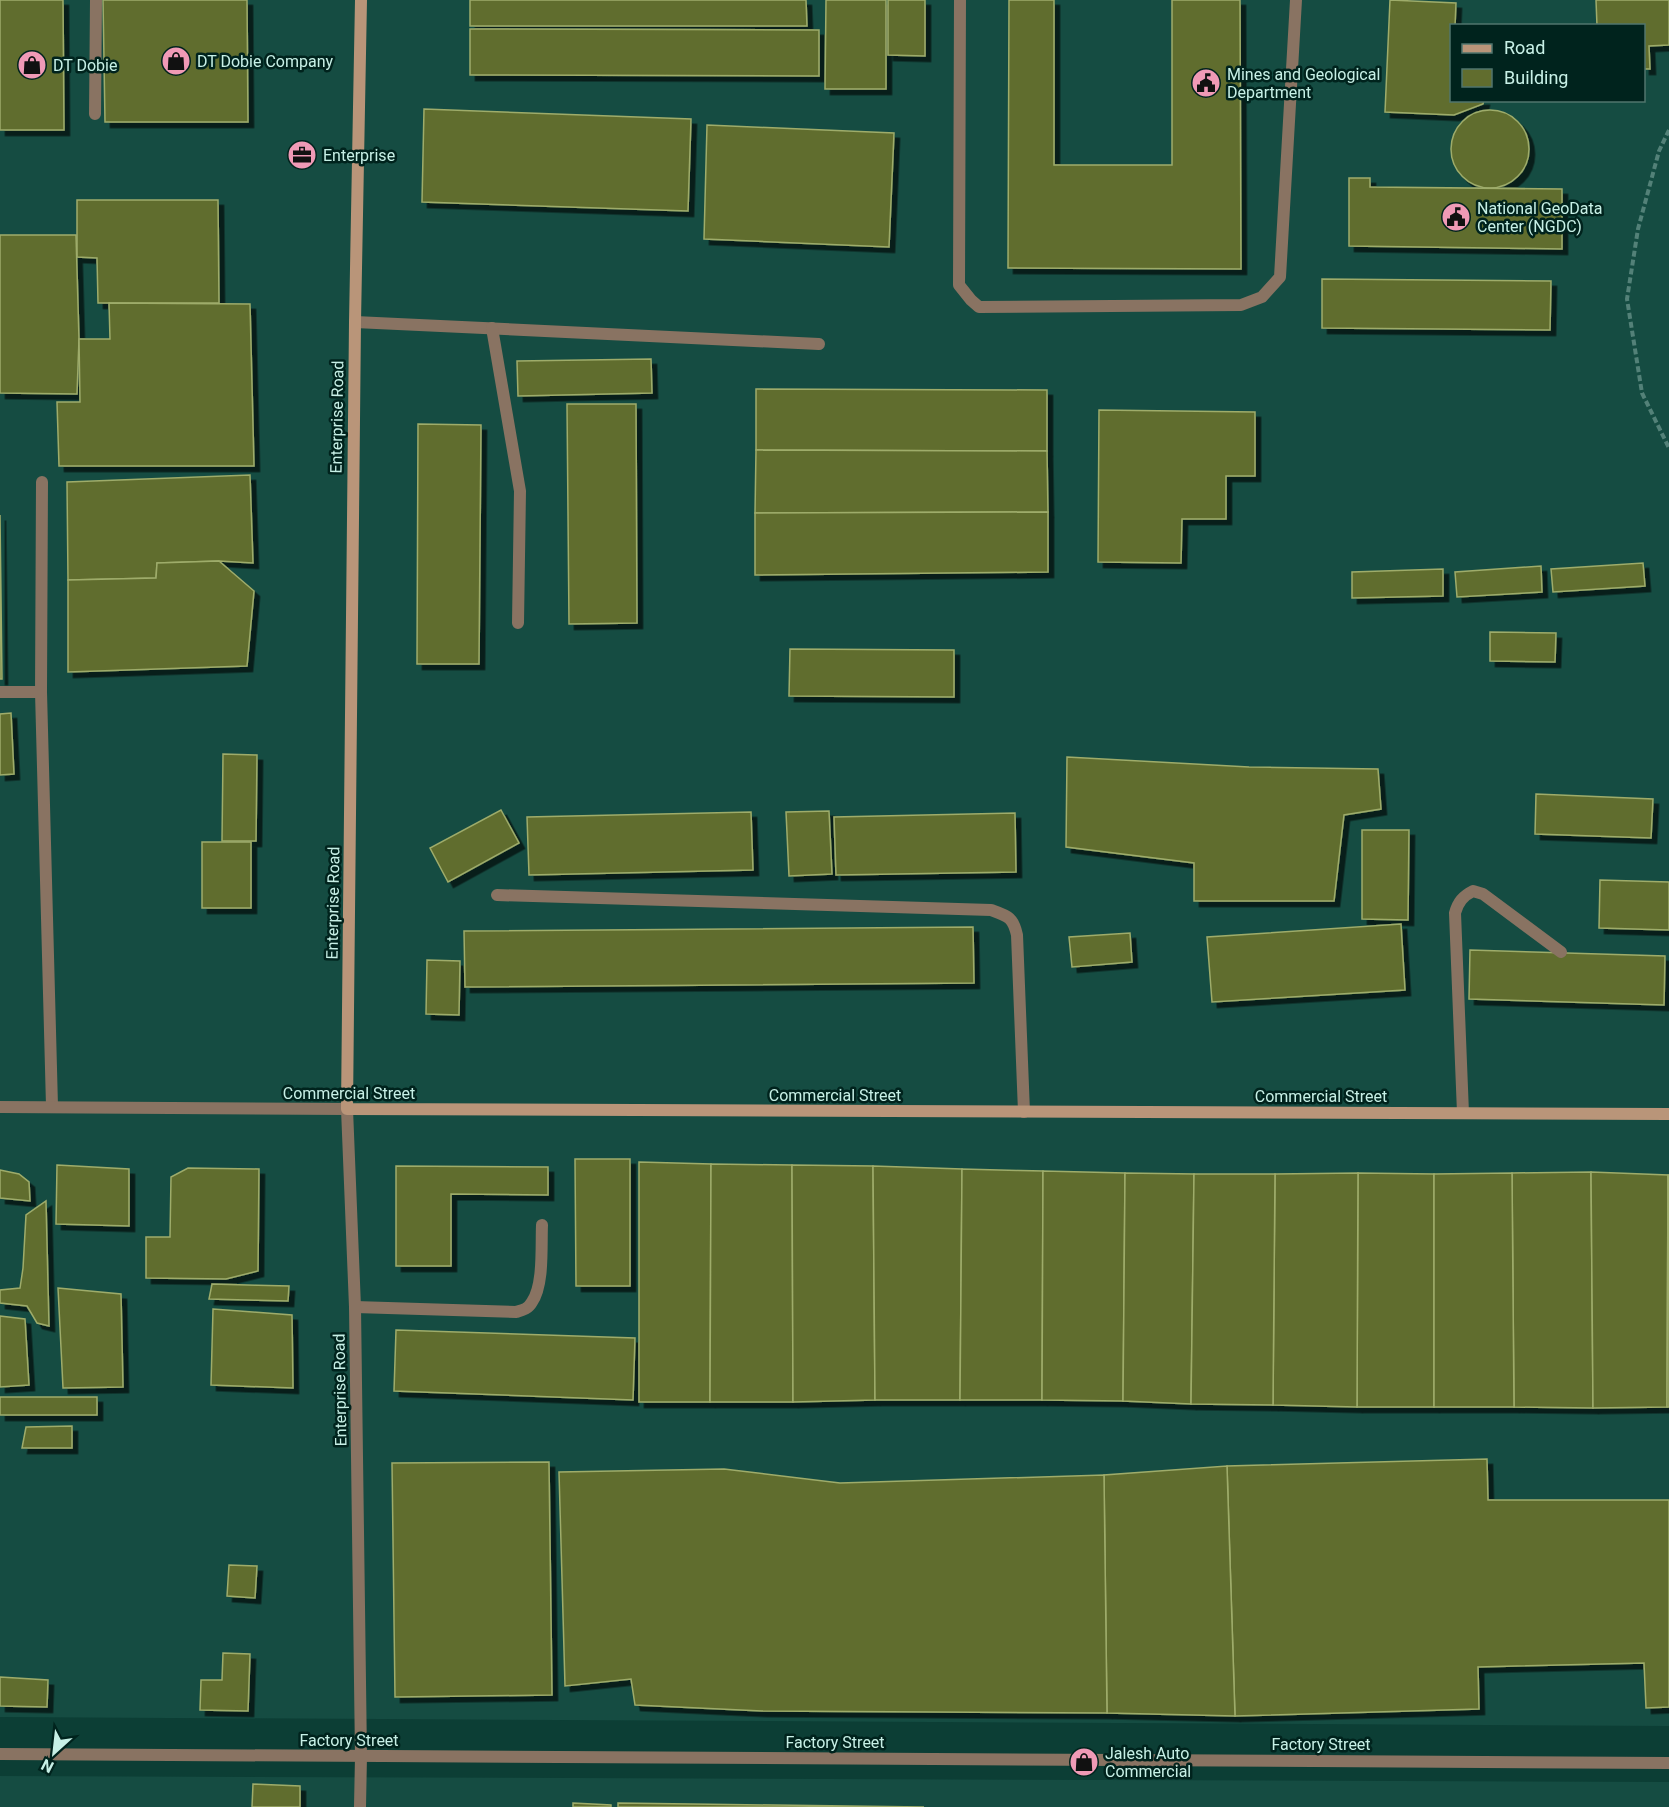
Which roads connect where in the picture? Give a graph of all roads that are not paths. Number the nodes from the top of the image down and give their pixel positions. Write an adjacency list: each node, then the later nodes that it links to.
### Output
1 (96, 0): 5 (street)
2 (361, 0): 6 (main road, Enterprise Road)
3 (960, 0): 4 (street)
4 (1296, 0)
5 (95, 114)
6 (355, 322): 7 (street); 17 (main road, Enterprise Road)
7 (492, 328): 8 (street); 10 (street)
8 (819, 344)
9 (42, 482): 12 (street)
10 (518, 623)
11 (0, 692): 12 (street)
12 (41, 692): 15 (street)
13 (497, 895): 18 (street)
14 (1561, 952): 19 (street)
15 (52, 1106): 16 (street, Commercial Street); 17 (street, Commercial Street)
16 (0, 1107)
17 (347, 1109): 18 (main road, Commercial Street); 22 (street, Enterprise Road)
18 (1024, 1112): 19 (main road, Commercial Street)
19 (1463, 1113): 20 (main road, Commercial Street)
20 (1669, 1114)
21 (542, 1225): 22 (street)
22 (355, 1307): 24 (street, Enterprise Road)
23 (0, 1754): 24 (street, Factory Street)
24 (361, 1756): 25 (street, Factory Street); 26 (street, Enterprise Road)
25 (1669, 1762)
26 (360, 1807)

